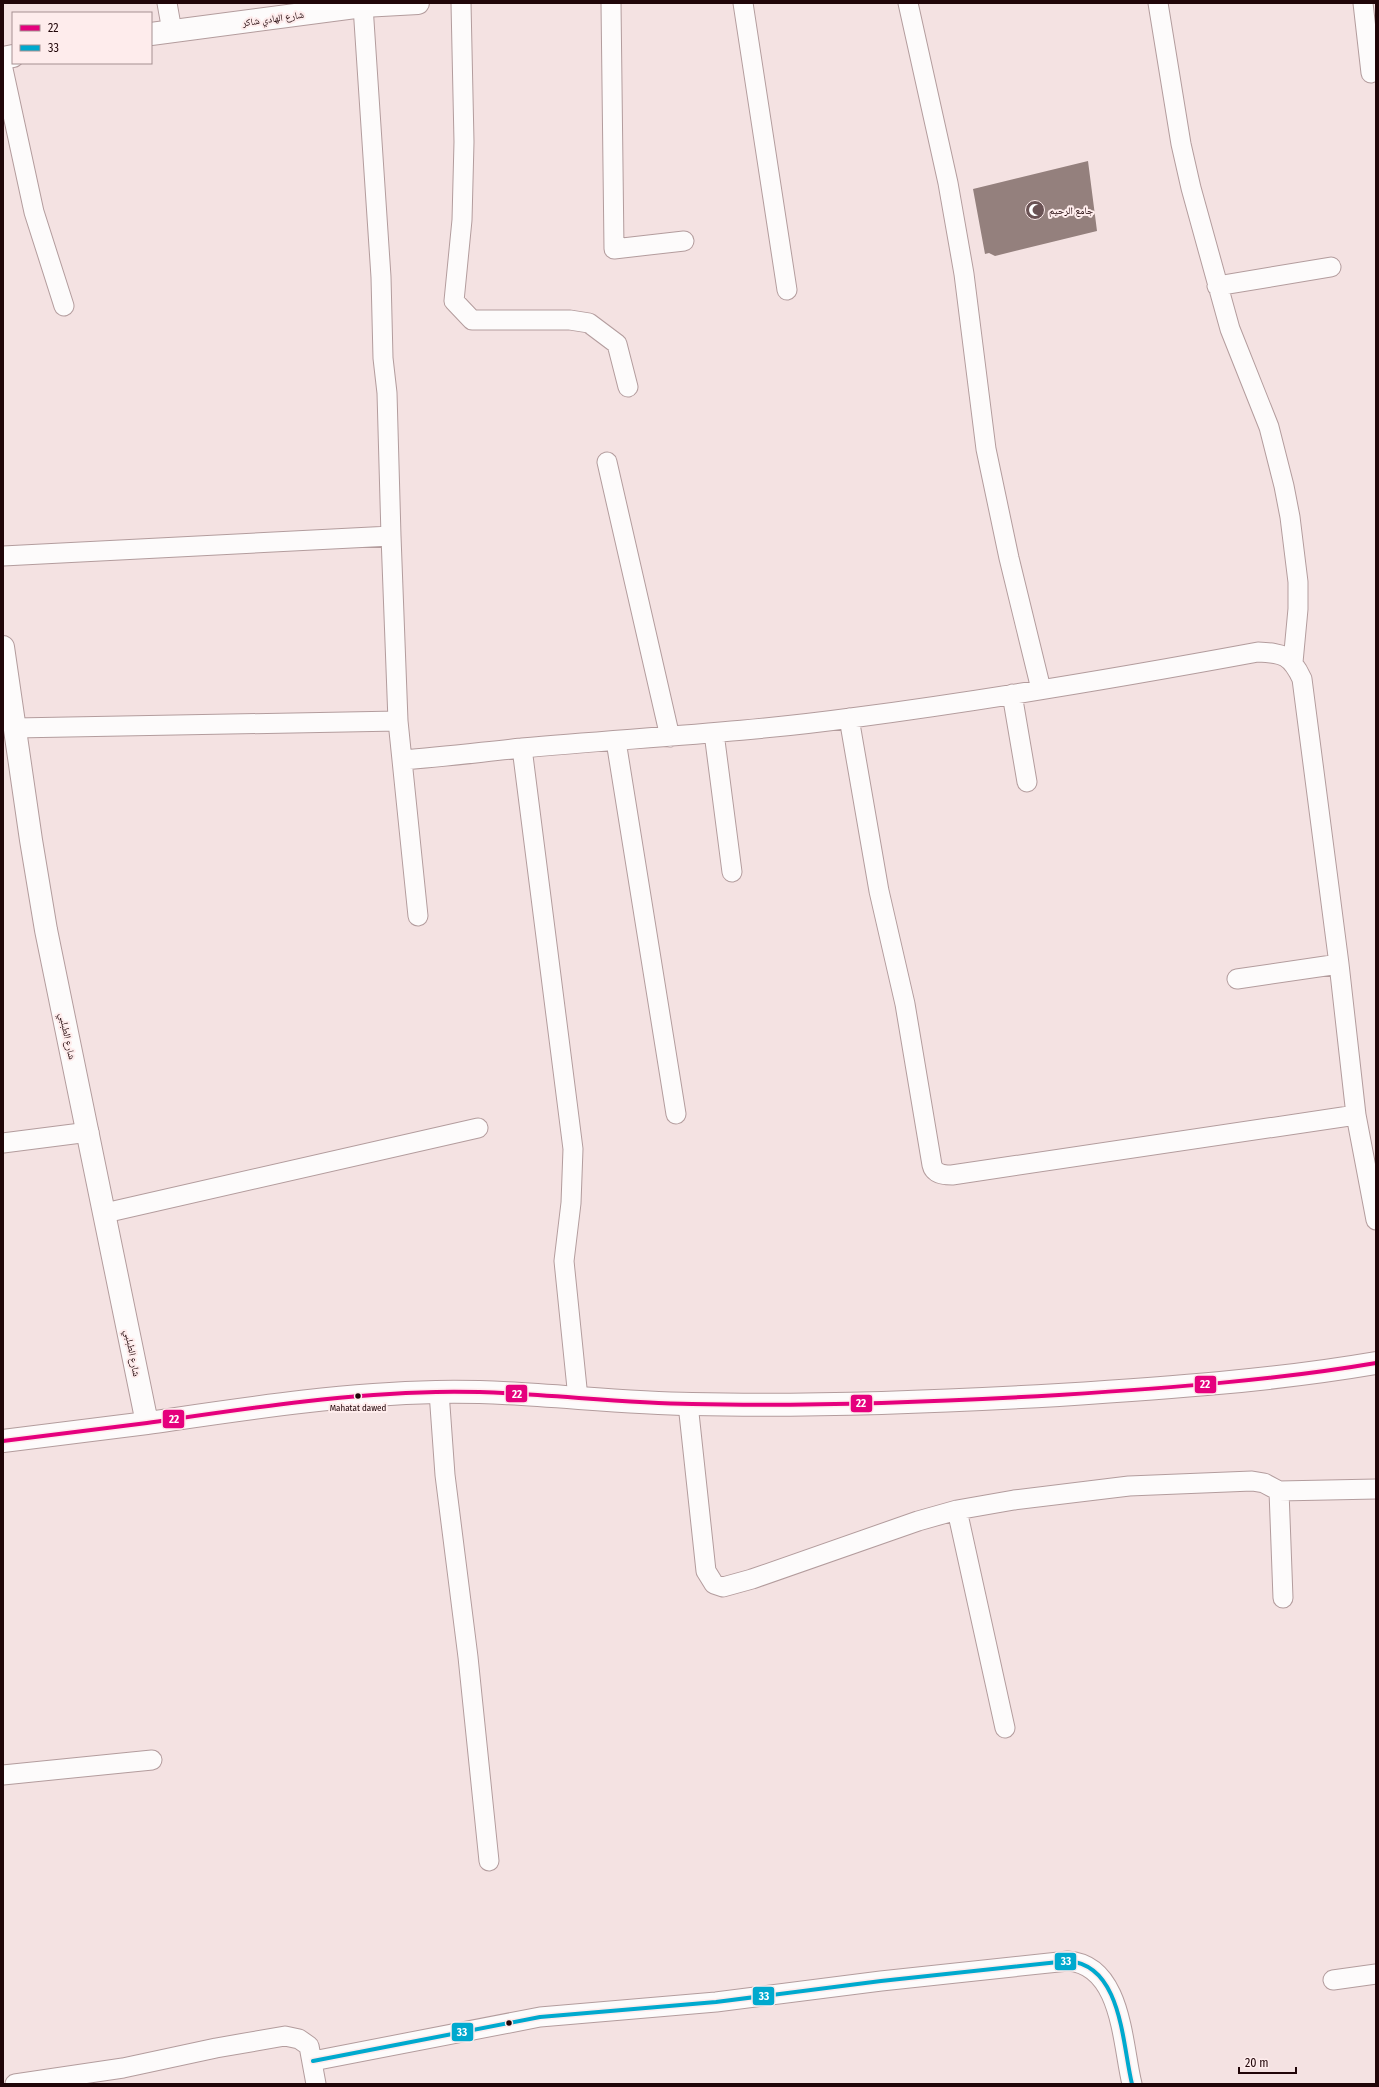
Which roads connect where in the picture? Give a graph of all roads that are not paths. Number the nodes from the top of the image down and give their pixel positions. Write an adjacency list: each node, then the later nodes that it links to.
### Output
1 (167, 3): 10 (street)
2 (418, 3): 9 (street, شارع الهادي شاكر)
3 (461, 3): 18 (street)
4 (611, 3): 13 (street)
5 (744, 3): 16 (street)
6 (908, 3): 24 (street)
7 (1158, 3): 15 (street)
8 (1363, 3): 12 (street)
9 (363, 6): 10 (street, شارع الهادي شاكر); 20 (street)
10 (161, 33)
11 (3, 69): 17 (street)
12 (1371, 73)
13 (684, 241)
14 (1331, 267): 15 (street)
15 (1217, 286): 23 (street)
16 (787, 290)
17 (64, 306)
18 (628, 387)
19 (607, 462): 30 (street)
20 (391, 536): 21 (street); 27 (street)
21 (3, 556)
22 (3, 647): 28 (street, شارع الطبلبي)
23 (1293, 662): 24 (street); 37 (street)
24 (1041, 689): 25 (street)
25 (1012, 694): 26 (street); 34 (street)
26 (849, 718): 29 (street); 40 (street)
27 (398, 721): 28 (street); 33 (street)
28 (15, 728): 42 (street, شارع الطبلبي)
29 (714, 733): 30 (street); 35 (street)
30 (670, 737): 31 (street)
31 (616, 741): 32 (street); 39 (street)
32 (522, 748): 33 (street); 48 (street)
33 (402, 760): 36 (street)
34 (1027, 782)
35 (732, 872)
36 (418, 916)
37 (1339, 964): 38 (street); 40 (street)
38 (1237, 979)
39 (676, 1114)
40 (1356, 1115): 45 (street)
41 (478, 1128): 44 (street)
42 (89, 1132): 43 (street); 44 (street, شارع الطبلبي)
43 (3, 1143)
44 (105, 1214): 50 (street, شارع الطبلبي)
45 (1376, 1220)
46 (1376, 1363): 49 (street)
47 (439, 1392): 48 (street); 50 (street); 59 (street)
48 (578, 1398): 49 (street)
49 (688, 1404): 54 (street)
50 (147, 1423): 51 (street)
51 (3, 1441)
52 (1376, 1489): 53 (street)
53 (1279, 1491): 54 (street); 55 (street)
54 (957, 1510): 56 (street)
55 (1283, 1598)
56 (1005, 1728)
57 (152, 1760): 58 (street)
58 (3, 1776)
59 (489, 1861)
60 (1376, 1974): 61 (street)
61 (1333, 1980)
62 (313, 2061): 63 (street); 64 (street); 65 (street)
63 (15, 2084)
64 (316, 2084)
65 (1132, 2084)

